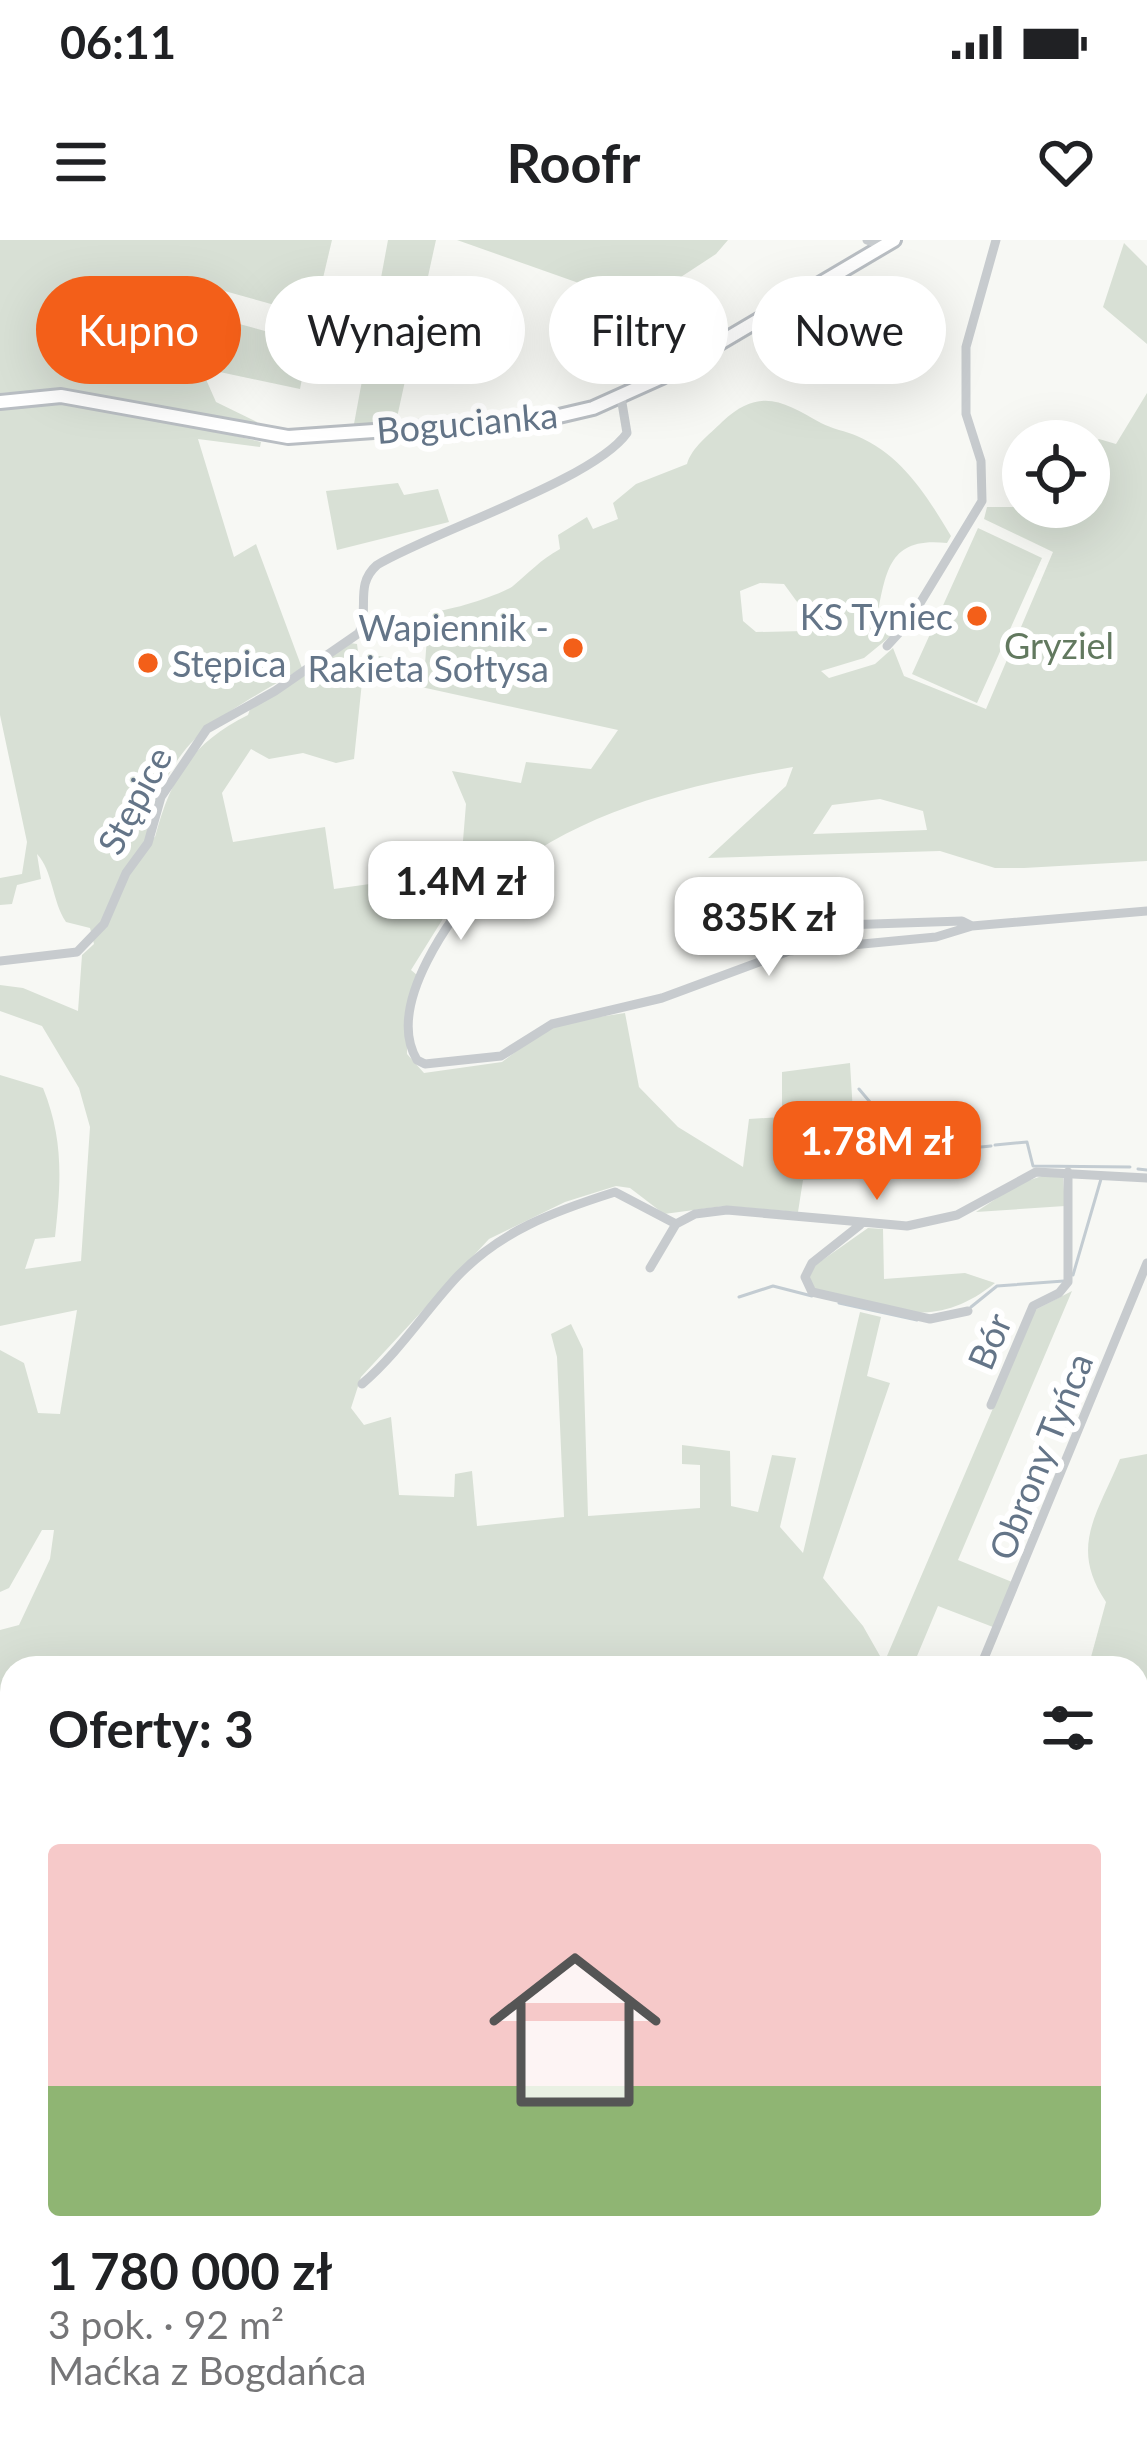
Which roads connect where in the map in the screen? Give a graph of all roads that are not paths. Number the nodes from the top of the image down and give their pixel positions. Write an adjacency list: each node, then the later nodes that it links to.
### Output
1 (867, 240): 3 (street)
2 (996, 240): 6 (street)
3 (888, 242): 4 (street, Bogucianka)
4 (621, 398): 5 (street, Bogucianka); 11 (street, Stępice)
5 (0, 402)
6 (886, 646)
7 (490, 874): 10 (street)
8 (746, 895): 10 (street)
9 (1147, 911): 10 (street)
10 (973, 926)
11 (0, 961)
12 (1068, 1172): 13 (street); 15 (street); 20 (street, Bór)
13 (1147, 1178)
14 (676, 1224): 15 (street); 17 (street); 19 (street)
15 (860, 1225): 18 (street)
16 (1147, 1263): 21 (street, Obrony Tyńca)
17 (650, 1268)
18 (968, 1311)
19 (362, 1384)
20 (992, 1405)
21 (985, 1656)

